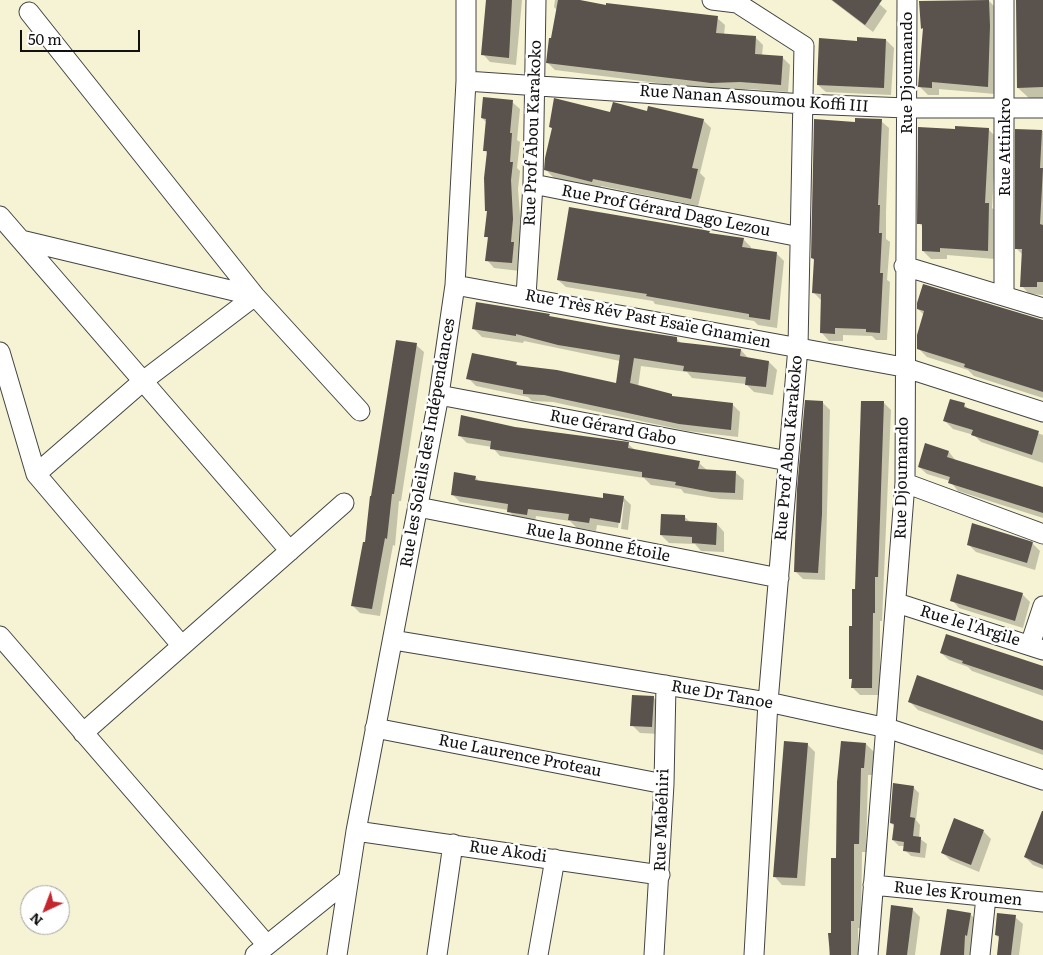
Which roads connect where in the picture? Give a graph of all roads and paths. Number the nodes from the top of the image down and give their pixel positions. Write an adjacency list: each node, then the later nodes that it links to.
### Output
1 (466, 0): 7 (street, Rue les Soleils des Indépendances)
2 (536, 0): 8 (street, Rue Prof Abou Karakoko)
3 (712, 0): 9 (street, Rue Prof Abou Karakoko)
4 (907, 0): 10 (street, Rue Djoumando)
5 (1004, 0): 11 (street, Rue Attinkro)
6 (29, 12): 20 (street)
7 (466, 81): 8 (street, Rue Nanan Assoumou Koffi III); 18 (street, Rue les Soleils des Indépendances)
8 (535, 85): 9 (street, Rue Nanan Assoumou Koffi III); 13 (street, Rue Prof Abou Karakoko)
9 (804, 104): 10 (street, Rue Nanan Assoumou Koffi III); 15 (street, Rue Prof Abou Karakoko)
10 (907, 108): 11 (street, Rue Nanan Assoumou Koffi III); 17 (street, Rue Djoumando)
11 (1006, 108): 12 (street, Rue Nanan Assoumou Koffi III); 19 (street, Rue Attinkro)
12 (1043, 108)
13 (533, 184): 15 (street, Rue Prof Gérard Dago Lezou); 21 (street, Rue Prof Abou Karakoko)
14 (0, 216): 16 (street)
15 (800, 237): 23 (street, Rue Prof Abou Karakoko)
16 (21, 240): 20 (street); 26 (street)
17 (904, 266): 19 (street); 25 (street, Rue Djoumando)
18 (455, 285): 21 (street, Rue Très Rév Past Esaïe Gnamien); 27 (street, Rue les Soleils des Indépendances)
19 (1004, 295): 22 (street)
20 (255, 296): 26 (street); 28 (street)
21 (526, 296): 23 (street, Rue Très Rév Past Esaïe Gnamien)
22 (1043, 308)
23 (798, 347): 25 (street, Rue Très Rév Past Esaïe Gnamien); 30 (street, Rue Prof Abou Karakoko)
24 (0, 352): 31 (street)
25 (903, 368): 29 (street, Rue Très Rév Past Esaïe Gnamien); 32 (street, Rue Djoumando)
26 (143, 381): 31 (street); 36 (street)
27 (439, 395): 30 (street, Rue Gérard Gabo); 34 (street, Rue les Soleils des Indépendances)
28 (360, 411)
29 (1043, 412)
30 (788, 461): 37 (street, Rue Prof Abou Karakoko)
31 (36, 474): 42 (street)
32 (904, 483): 35 (street); 38 (street, Rue Djoumando)
33 (344, 503): 36 (street)
34 (418, 507): 37 (street, Rue la Bonne Étoile); 41 (street, Rue les Soleils des Indépendances)
35 (1043, 534)
36 (290, 551): 42 (street)
37 (779, 578): 45 (street, Rue Prof Abou Karakoko)
38 (897, 603): 43 (street, Rue le l'Argile); 47 (street, Rue Djoumando)
39 (1043, 606): 43 (street)
40 (0, 636): 48 (street)
41 (393, 640): 44 (street, Rue Dr Tanoe); 46 (street, Rue les Soleils des Indépendances)
42 (182, 646): 48 (street)
43 (1037, 647)
44 (666, 685): 45 (street, Rue Dr Tanoe); 50 (street, Rue Mabéhiri)
45 (768, 702): 47 (street, Rue Dr Tanoe); 64 (street, Rue Prof Abou Karakoko)
46 (375, 728): 50 (street, Rue Laurence Proteau); 51 (street, Rue les Soleils des Indépendances)
47 (887, 728): 49 (street, Rue Dr Tanoe); 56 (street, Rue Djoumando)
48 (84, 733): 59 (street)
49 (1043, 780)
50 (664, 784): 54 (street, Rue Mabéhiri)
51 (356, 831): 52 (street, Rue Akodi); 55 (street, Rue les Soleils des Indépendances)
52 (454, 844): 53 (street, Rue Akodi); 61 (street)
53 (555, 859): 54 (street, Rue Akodi); 62 (street)
54 (660, 875): 63 (street, Rue Mabéhiri)
55 (348, 880): 59 (street); 60 (street, Rue les Soleils des Indépendances)
56 (873, 884): 57 (street, Rue les Kroumen); 65 (street, Rue Djoumando)
57 (986, 897): 58 (street, Rue les Kroumen); 66 (street)
58 (1043, 902)
59 (261, 950)
60 (337, 955)
61 (437, 955)
62 (538, 955)
63 (654, 955)
64 (754, 955)
65 (868, 955)
66 (980, 955)

